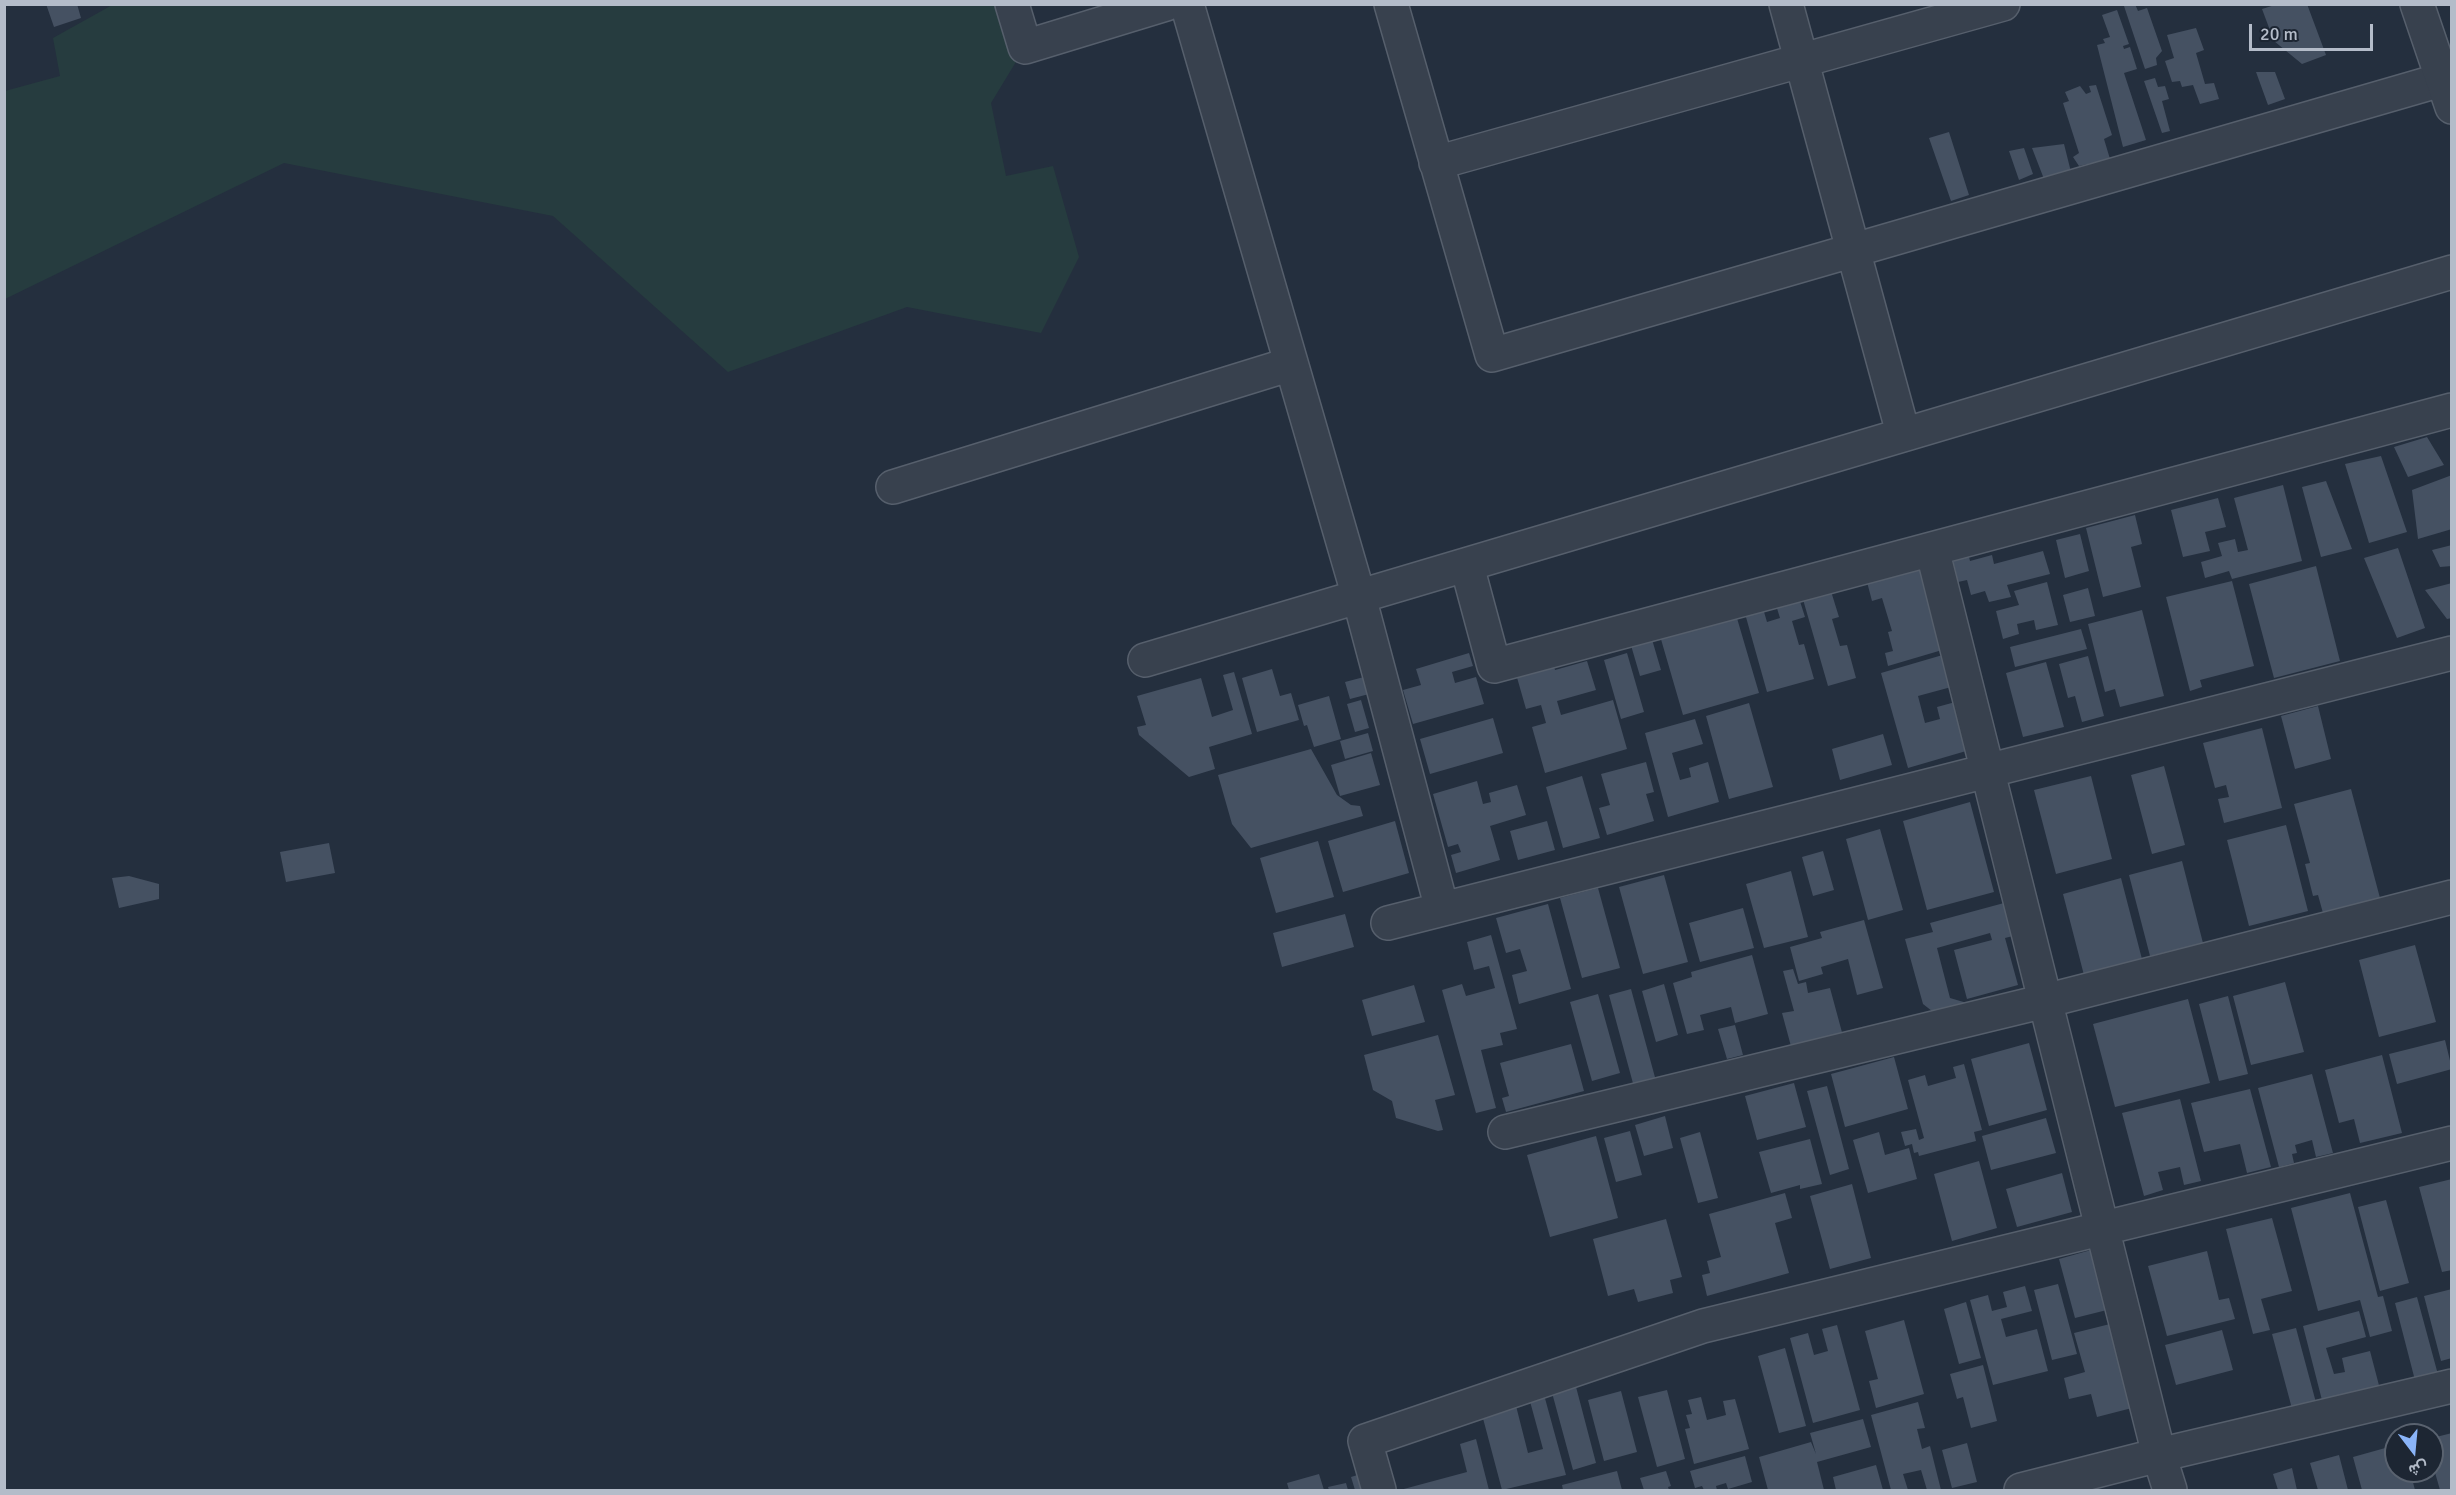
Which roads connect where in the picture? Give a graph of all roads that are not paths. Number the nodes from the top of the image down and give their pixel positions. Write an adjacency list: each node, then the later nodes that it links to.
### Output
1 (1012, 4): 2 (street)
2 (1166, 4)
3 (1187, 4): 13 (street)
4 (1390, 4): 10 (street)
5 (1786, 4): 8 (street)
6 (2002, 4): 8 (street)
7 (2417, 4): 9 (street)
8 (1802, 61): 10 (street); 11 (street)
9 (2446, 94): 11 (street)
10 (1436, 162): 11 (street)
11 (1853, 250): 15 (street)
12 (2451, 272): 15 (street)
13 (1291, 364): 16 (street); 19 (street)
14 (2451, 410): 17 (street)
15 (1903, 433): 18 (street)
16 (893, 487)
17 (1932, 549): 18 (street); 22 (street)
18 (1467, 566): 19 (street)
19 (1359, 597): 21 (street); 24 (street)
20 (2451, 652): 22 (street)
21 (1145, 660)
22 (1987, 769): 24 (street); 26 (street)
23 (2451, 897): 26 (street)
24 (1442, 909): 25 (street)
25 (1388, 923)
26 (2044, 1001): 27 (street); 29 (street)
27 (1505, 1132)
28 (2451, 1143): 29 (street)
29 (2102, 1230): 31 (street); 32 (street)
30 (2451, 1386): 31 (street)
31 (2158, 1455): 33 (street); 34 (street)
32 (1379, 1491)
33 (2021, 1491)
34 (2170, 1491)

